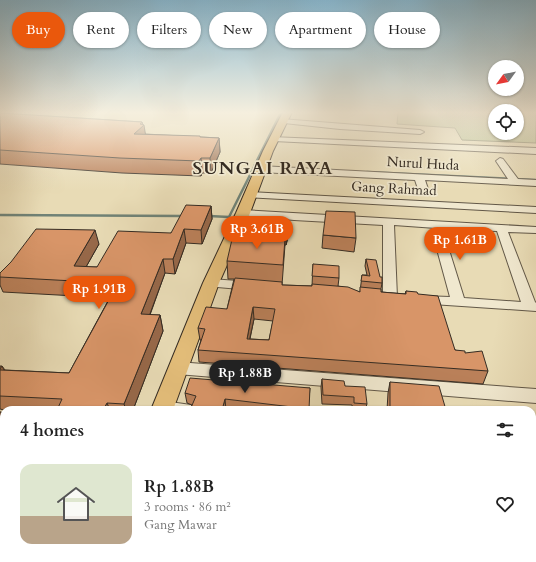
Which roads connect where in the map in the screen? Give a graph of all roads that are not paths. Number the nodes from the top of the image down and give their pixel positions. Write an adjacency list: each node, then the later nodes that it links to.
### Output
1 (274, 139): 2 (street); 4 (main road)
2 (536, 150)
3 (500, 160): 6 (street)
4 (260, 169): 5 (street, Nurul Huda); 9 (main road)
5 (418, 177): 6 (street, Nurul Huda); 8 (street)
6 (513, 180): 7 (street, Nurul Huda)
7 (536, 183)
8 (423, 189)
9 (251, 195): 10 (street, Gang Rahmad); 11 (main road)
10 (536, 210)
11 (243, 213): 12 (street); 16 (main road)
12 (388, 222): 13 (street); 19 (street)
13 (441, 225): 14 (street); 20 (street)
14 (502, 228): 15 (street); 21 (street)
15 (536, 230)
16 (211, 283): 17 (street); 22 (main road)
17 (266, 287)
18 (375, 296): 19 (street)
19 (390, 298): 20 (street)
20 (458, 302): 21 (street)
21 (533, 307)
22 (177, 368): 23 (street); 24 (main road)
23 (536, 396)
24 (163, 406)

